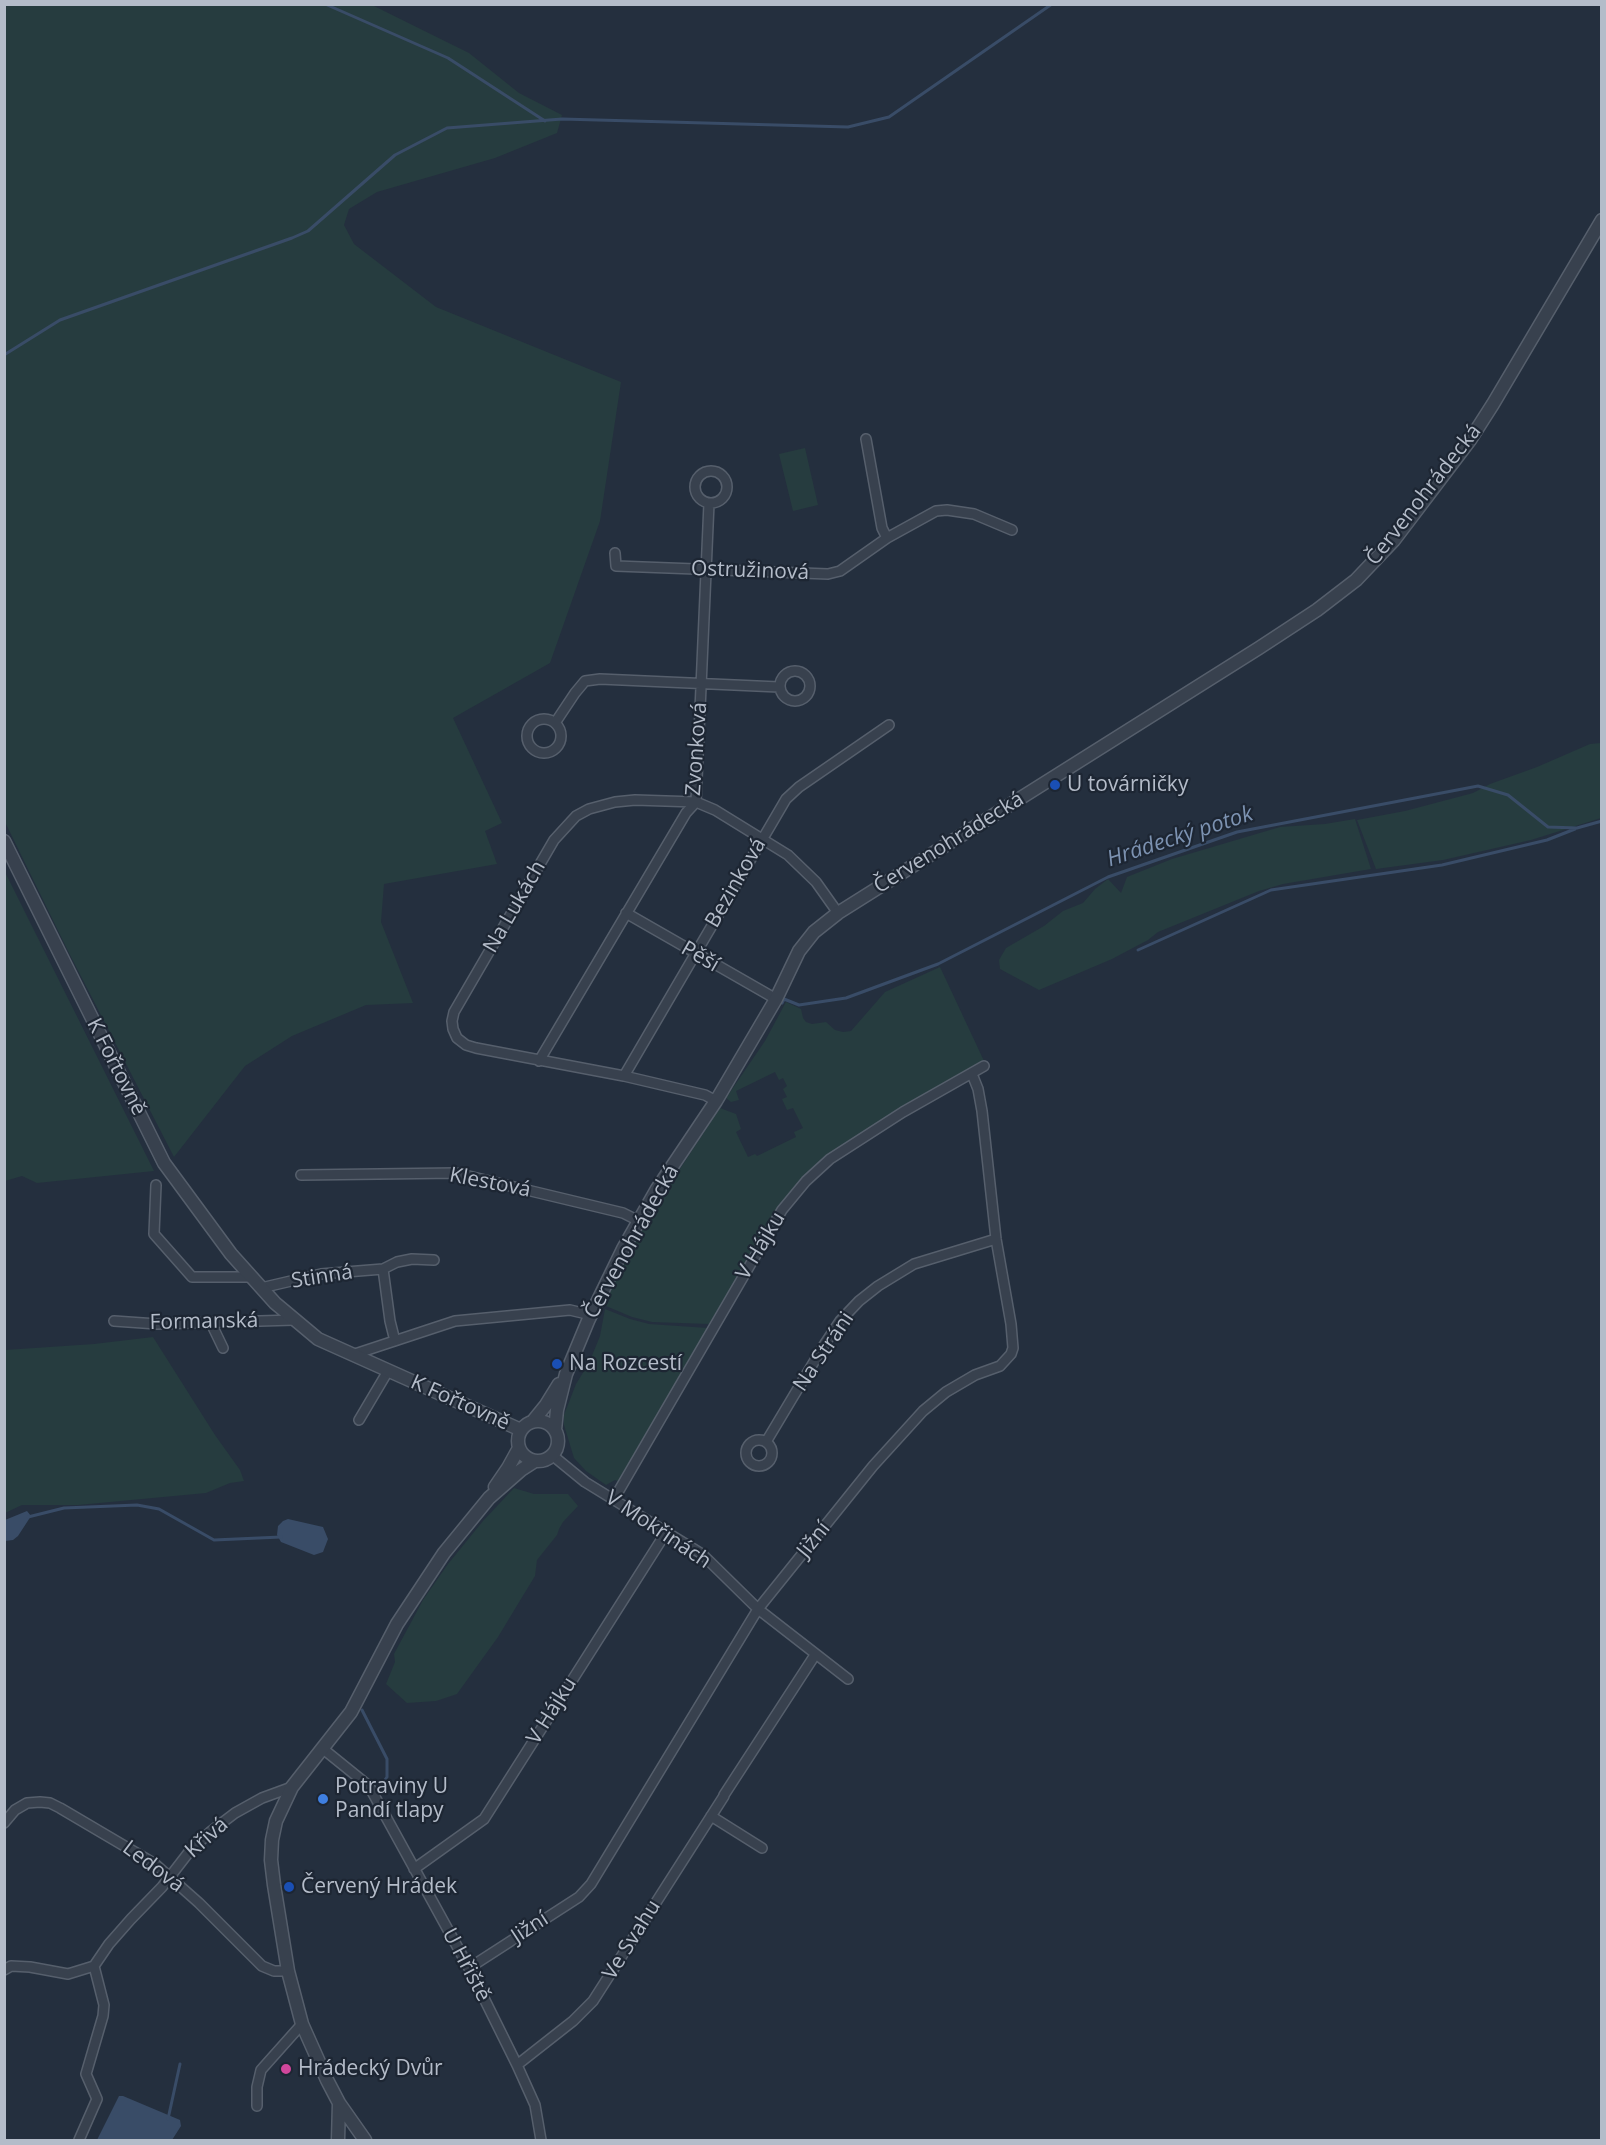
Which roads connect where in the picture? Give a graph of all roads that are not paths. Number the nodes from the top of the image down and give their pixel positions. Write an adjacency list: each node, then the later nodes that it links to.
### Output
1 (1602, 220): 16 (street, Červenohrádecká)
2 (866, 440): 5 (street)
3 (709, 503): 7 (street, Zvonková)
4 (1012, 530): 5 (street, Ostružinová)
5 (887, 538): 7 (street, Ostružinová)
6 (615, 553): 7 (street, Ostružinová)
7 (707, 570): 8 (street, Zvonková)
8 (702, 682): 9 (street); 10 (street); 12 (street, Zvonková)
9 (779, 687)
10 (555, 723)
11 (889, 726): 13 (street, Bezinková)
12 (696, 802): 13 (street, Na Lukách); 15 (street, Zvonková); 19 (street, Na Lukách)
13 (762, 839): 16 (street, Na Lukách); 17 (street, Bezinková)
14 (4, 841): 30 (street, K Fořtovně)
15 (626, 913): 17 (street, Pěší); 19 (street, Zvonková)
16 (837, 913): 18 (street, Červenohrádecká)
17 (694, 954): 18 (street, Pěší); 22 (street, Bezinková)
18 (776, 999): 23 (street, Červenohrádecká)
19 (539, 1061): 22 (street, Na Lukách)
20 (984, 1066): 21 (street, V Hájku)
21 (972, 1074): 27 (street, Jižní); 50 (street, V Hájku)
22 (624, 1076): 23 (street, Na Lukách)
23 (716, 1101): 26 (street, Červenohrádecká)
24 (301, 1174): 26 (street, Klestová)
25 (156, 1185): 30 (street)
26 (639, 1221): 32 (street, Červenohrádecká)
27 (996, 1239): 45 (street, Na Stráni); 52 (street, Jižní)
28 (434, 1260): 29 (street, Stinná)
29 (383, 1269): 31 (street, Stinná); 36 (street, Stinná)
30 (252, 1277): 31 (street, K Fořtovně)
31 (261, 1288): 33 (street, K Fořtovně)
32 (591, 1315): 36 (street); 40 (street, Červenohrádecká)
33 (294, 1320): 35 (street, Formanská); 38 (street, K Fořtovně)
34 (114, 1321): 35 (street, Formanská)
35 (211, 1323): 37 (street)
36 (395, 1341): 38 (street)
37 (223, 1348)
38 (355, 1354): 39 (street, K Fořtovně)
39 (388, 1371): 41 (street); 43 (street, K Fořtovně)
40 (566, 1374): 42 (street, Červenohrádecká); 44 (street, Červenohrádecká)
41 (359, 1420)
42 (533, 1421): 43 (street); 44 (street)
43 (521, 1430): 46 (street)
44 (555, 1430): 47 (street)
45 (766, 1442)
46 (519, 1448): 48 (street); 49 (street)
47 (552, 1455): 48 (street); 50 (street, V Mokřinách)
48 (535, 1461): 49 (street)
49 (489, 1498): 55 (street)
50 (614, 1499): 51 (street, V Mokřinách)
51 (667, 1531): 52 (street, V Mokřinách); 60 (street, V Hájku)
52 (758, 1609): 53 (street, V Mokřinách); 63 (street, Jižní)
53 (815, 1655): 54 (street, V Mokřinách); 57 (street, Ve Svahu)
54 (848, 1679)
55 (322, 1748): 56 (street); 60 (street, U Hřiště)
56 (292, 1787): 61 (street, Křivá); 65 (street)
57 (711, 1816): 59 (street); 67 (street, Ve Svahu)
58 (4, 1823): 61 (street, Ledová)
59 (762, 1848)
60 (414, 1869): 63 (street, U Hřiště)
61 (170, 1877): 62 (street, Křivá); 65 (street, Ledová)
62 (94, 1966): 64 (street); 70 (street)
63 (469, 1968): 67 (street, U Hřiště)
64 (4, 1970)
65 (288, 1971): 66 (street)
66 (302, 2024): 68 (street); 69 (street)
67 (517, 2065): 73 (street, U Hřiště)
68 (339, 2103): 71 (street); 72 (street)
69 (257, 2106)
70 (79, 2140)
71 (338, 2140)
72 (365, 2140)
73 (541, 2140)

